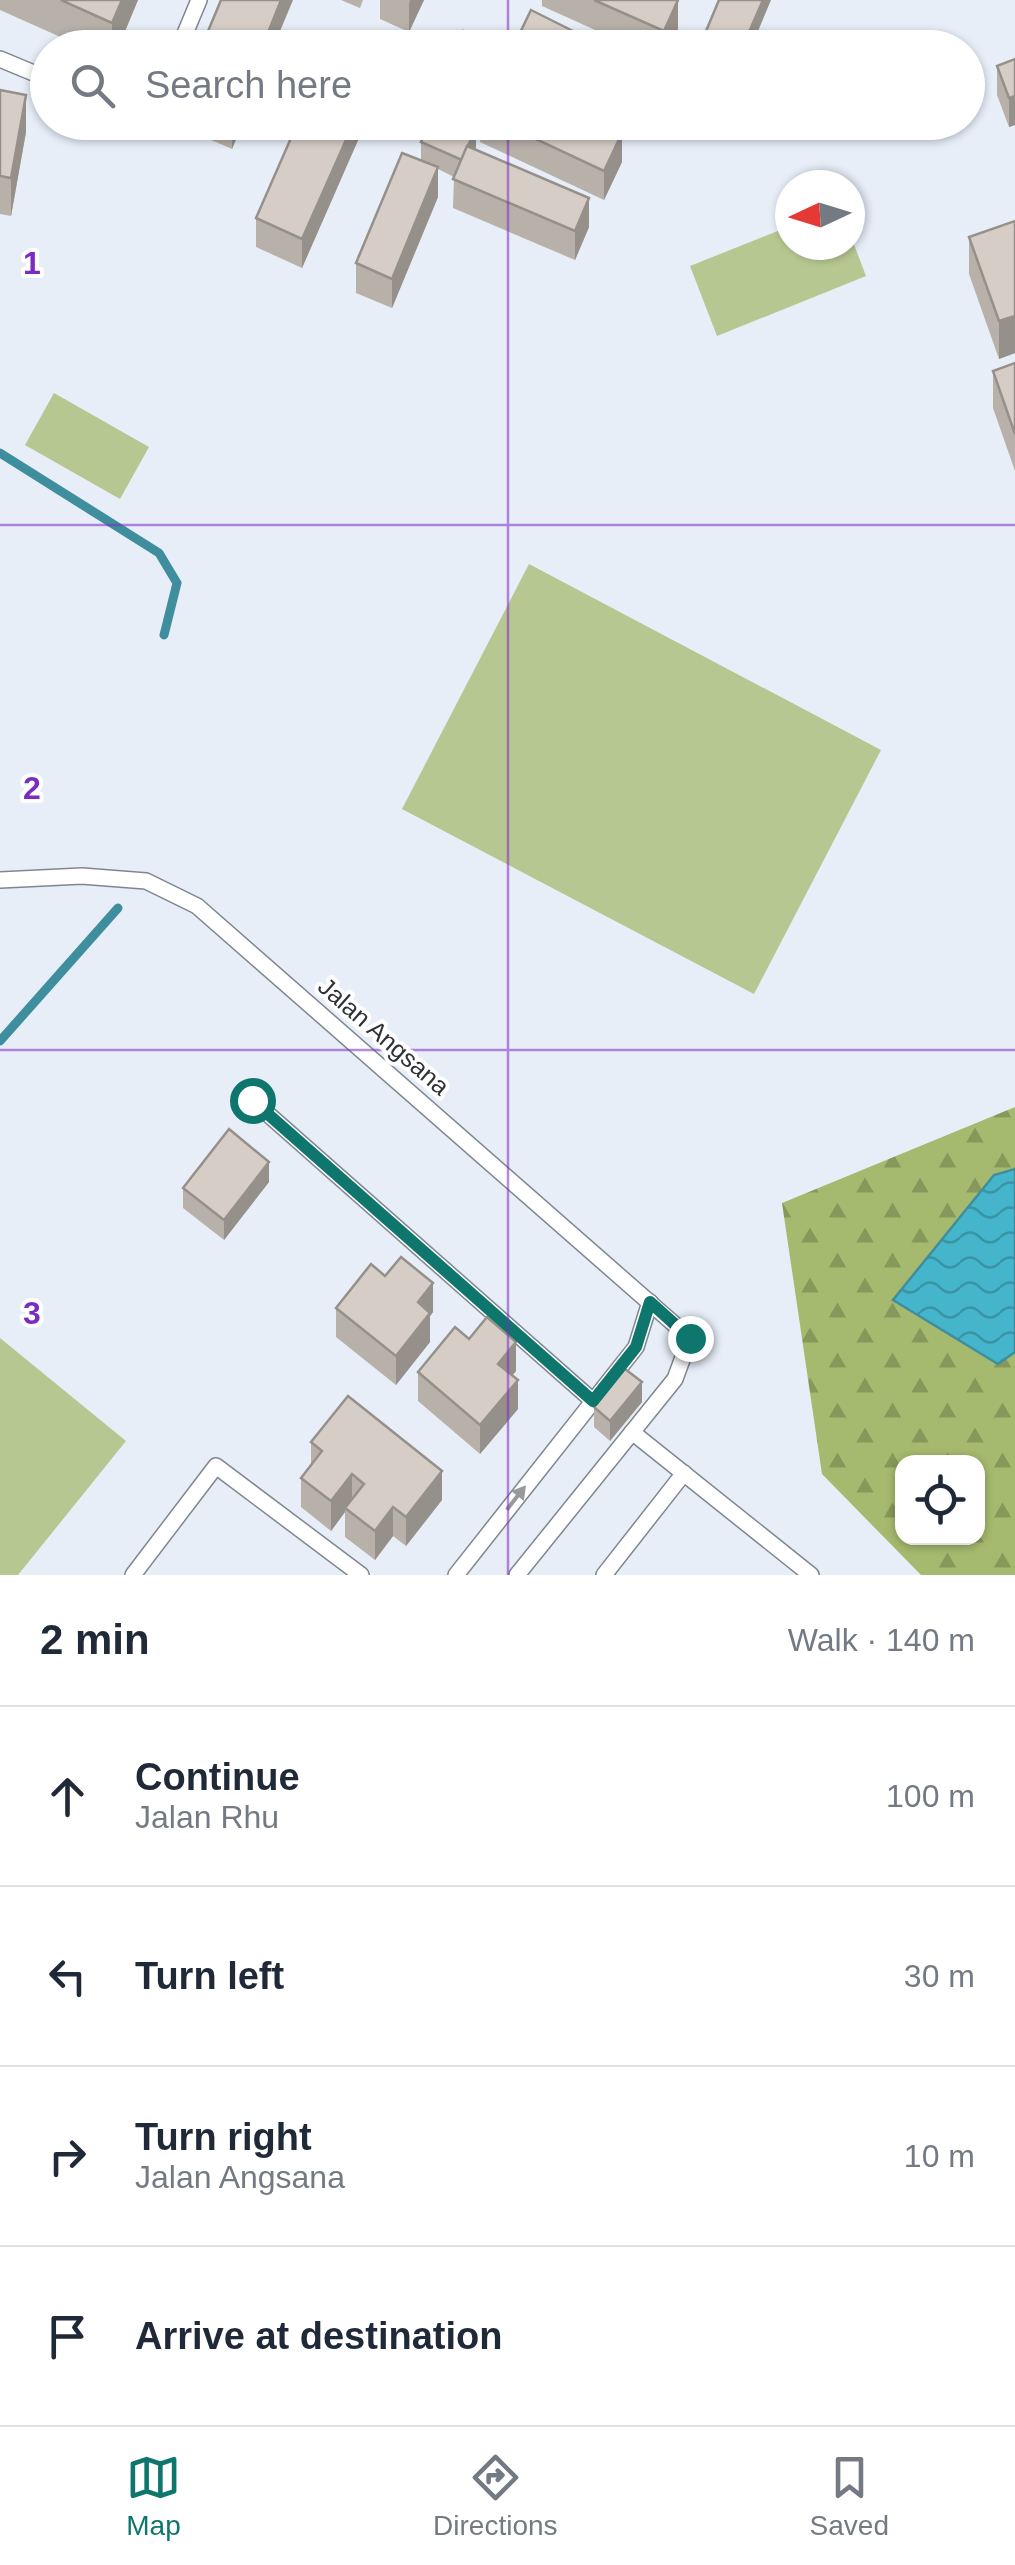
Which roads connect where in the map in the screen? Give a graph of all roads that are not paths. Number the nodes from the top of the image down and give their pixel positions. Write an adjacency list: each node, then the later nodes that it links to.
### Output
1 (199, 0): 2 (lane)
2 (186, 30)
3 (0, 59): 4 (lane)
4 (30, 72)
5 (0, 880): 7 (lane, Jalan Angsana)
6 (252, 1100): 8 (lane)
7 (650, 1302): 8 (lane); 9 (lane, Jalan Angsana)
8 (593, 1401): 13 (lane, one-way to 8)
9 (632, 1432): 10 (lane); 14 (lane)
10 (684, 1474): 15 (lane); 16 (lane)
11 (133, 1575): 12 (lane)
12 (361, 1575)
13 (456, 1575)
14 (517, 1575)
15 (604, 1575)
16 (810, 1575)

